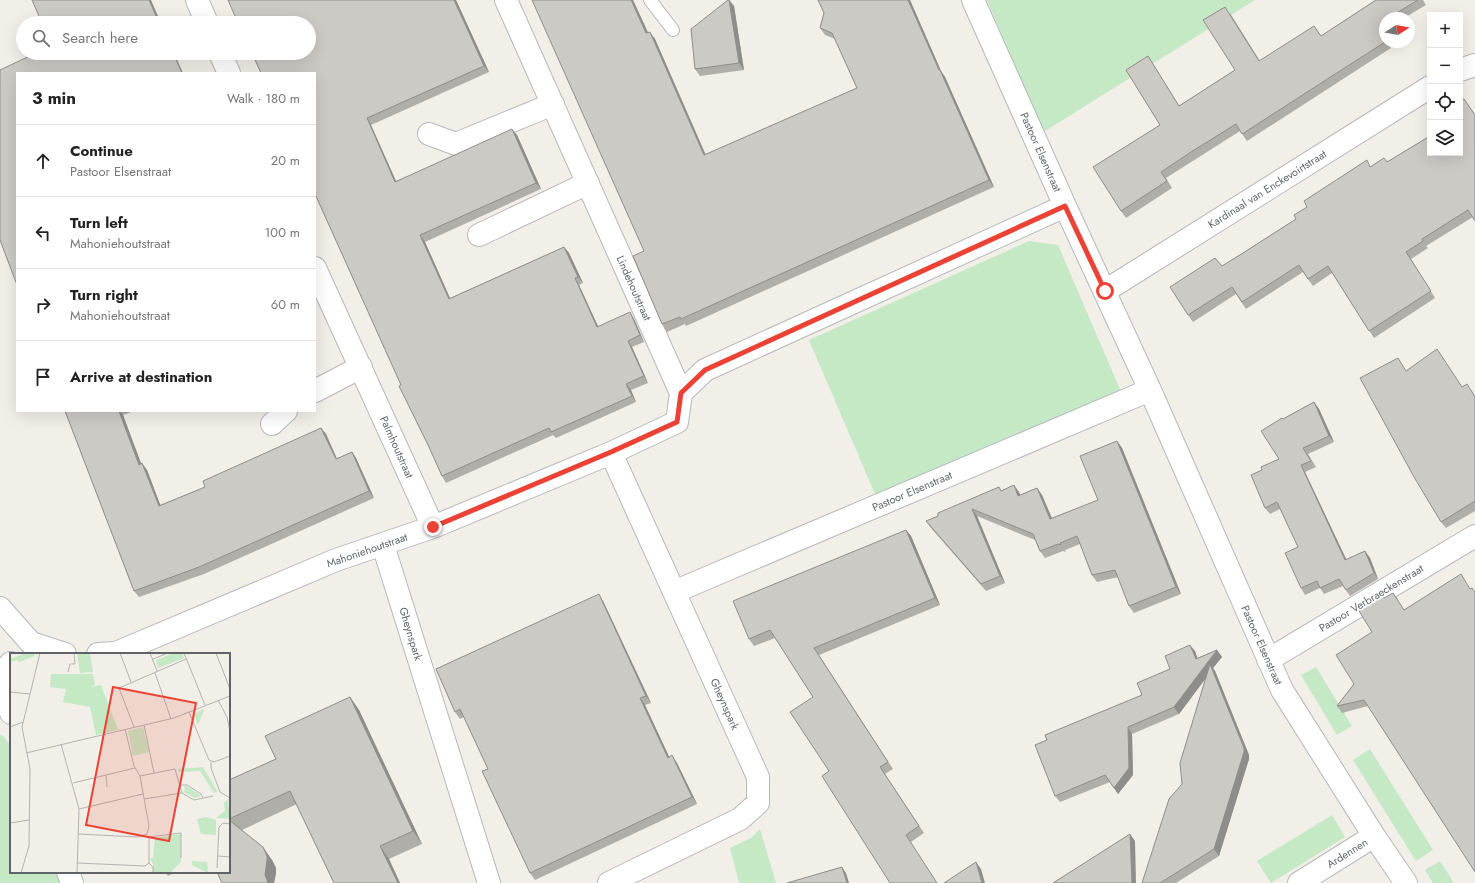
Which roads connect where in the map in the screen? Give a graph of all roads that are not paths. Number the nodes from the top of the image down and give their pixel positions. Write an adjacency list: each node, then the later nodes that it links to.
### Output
1 (197, 0): 5 (street)
2 (506, 0): 12 (street, Lindehoutstraat)
3 (650, 0): 6 (lane)
4 (973, 0): 15 (street, Pastoor Elsenstraat)
5 (204, 16)
6 (673, 30)
7 (223, 60): 10 (street)
8 (1475, 65): 9 (street)
9 (1463, 69)
10 (229, 72)
11 (1427, 89): 18 (street, Kardinaal van Enckevoirtstraat)
12 (553, 104): 13 (street); 14 (street, Lindehoutstraat)
13 (429, 134)
14 (588, 183): 16 (street); 22 (street, Lindehoutstraat)
15 (1065, 206): 18 (street, Pastoor Elsenstraat); 22 (street)
16 (479, 234)
17 (316, 270): 19 (street, Palmhoutstraat)
18 (1105, 291): 21 (street, Pastoor Elsenstraat)
19 (361, 367): 20 (street); 24 (street, Palmhoutstraat)
20 (316, 390)
21 (1150, 390): 27 (street, Pastoor Elsenstraat); 32 (street, Pastoor Elsenstraat)
22 (681, 393): 23 (street, Mahoniehoutstraat)
23 (611, 452): 24 (street, Mahoniehoutstraat); 27 (street, Gheynspark)
24 (433, 527): 26 (street, Mahoniehoutstraat)
25 (1475, 536): 32 (street, Pastoor Verbraeckenstraat)
26 (383, 545): 31 (street, Mahoniehoutstraat); 40 (street, Gheynspark)
27 (674, 592): 41 (street, Gheynspark)
28 (0, 608): 29 (street)
29 (26, 649): 30 (street)
30 (57, 653)
31 (116, 653)
32 (1268, 660): 37 (street, Pastoor Elsenstraat)
33 (10, 664): 34 (street)
34 (0, 674)
35 (0, 682): 36 (street)
36 (10, 710)
37 (1374, 836): 42 (street, Ardennen); 43 (street, Pastoor Elsenstraat)
38 (68, 873): 39 (street)
39 (72, 883)
40 (489, 883)
41 (609, 883)
42 (1299, 883)
43 (1406, 883)

